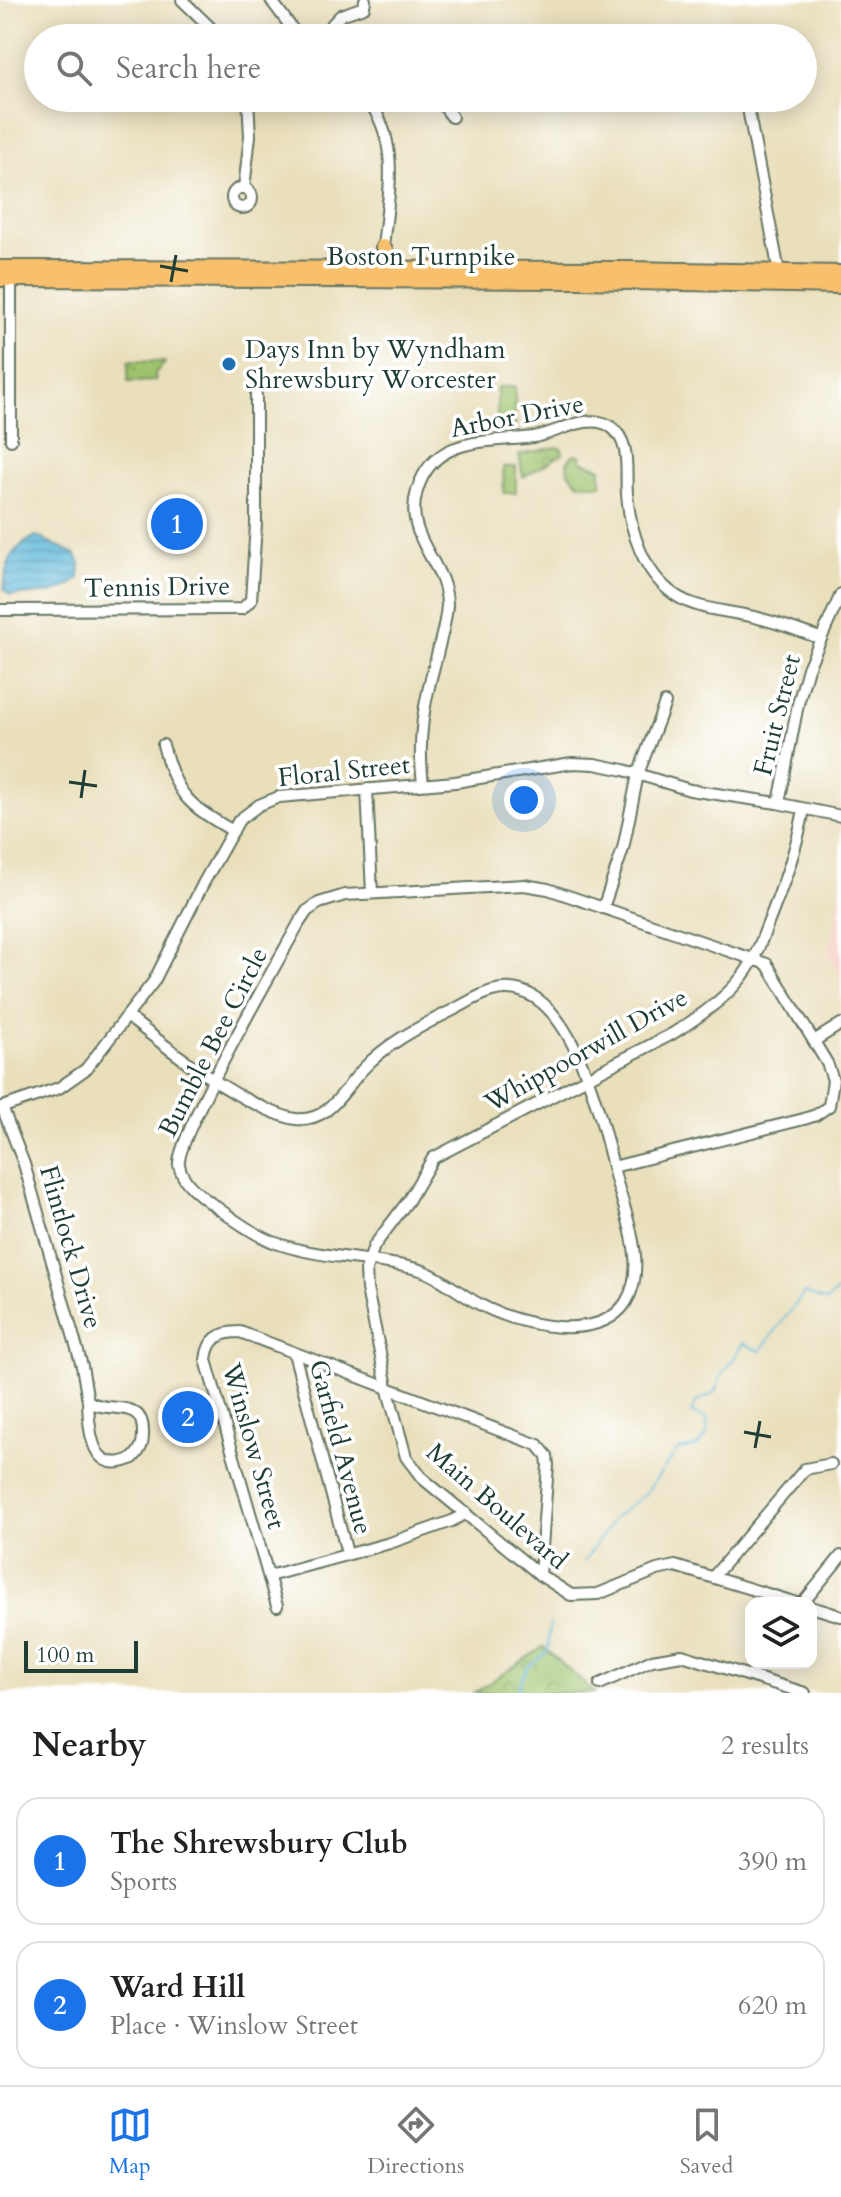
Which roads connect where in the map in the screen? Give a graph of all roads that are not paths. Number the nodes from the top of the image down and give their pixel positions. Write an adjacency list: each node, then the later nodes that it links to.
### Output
1 (182, 0): 4 (street)
2 (271, 0): 5 (street)
3 (365, 0): 6 (street)
4 (205, 24)
5 (290, 24)
6 (332, 24)
7 (249, 112): 12 (street)
8 (378, 112): 13 (street)
9 (448, 112): 11 (street)
10 (749, 112): 16 (street)
11 (452, 117)
12 (244, 188)
13 (383, 247): 14 (highway); 15 (highway)
14 (372, 269): 15 (highway, Boston Turnpike); 18 (highway, Boston Turnpike)
15 (397, 269): 16 (highway, Boston Turnpike)
16 (779, 272): 17 (highway, Boston Turnpike)
17 (841, 273)
18 (4, 275): 19 (highway, Boston Turnpike); 20 (street)
19 (841, 286)
20 (5, 306): 22 (street)
21 (256, 395): 24 (street, Tennis Drive)
22 (11, 440)
23 (841, 594): 25 (street, Fruit Street)
24 (0, 610)
25 (820, 638): 29 (street, Arbor Drive); 31 (street, Fruit Street)
26 (665, 703): 28 (street)
27 (163, 745): 34 (street)
28 (638, 774): 29 (street, Floral Street); 31 (street, Floral Street); 36 (street)
29 (423, 784): 30 (street, Floral Street)
30 (367, 789): 34 (street, Floral Street); 35 (street)
31 (779, 803): 32 (street, Floral Street)
32 (804, 809): 33 (street, Floral Street); 37 (street, Whippoorwill Drive)
33 (841, 816)
34 (233, 831): 38 (street, Floral Street)
35 (372, 893): 36 (street, Bumble Bee Circle); 42 (street, Bumble Bee Circle)
36 (603, 908): 37 (street, Bumble Bee Circle)
37 (754, 959): 40 (street); 41 (street, Whippoorwill Drive)
38 (127, 1016): 42 (street, Bumble Bee Circle); 43 (street, Floral Street)
39 (841, 1024): 40 (street)
40 (814, 1041): 44 (street)
41 (587, 1077): 42 (street, Bumble Bee Circle); 44 (street, Bumble Bee Circle); 45 (street, Whippoorwill Drive)
42 (214, 1083): 45 (street, Bumble Bee Circle)
43 (1, 1107): 48 (street, Flintlock Drive)
44 (613, 1167): 45 (street, Bumble Bee Circle)
45 (368, 1258): 47 (street, Main Boulevard)
46 (294, 1353): 47 (street, Winslow Street); 51 (street, Garfield Avenue); 54 (street, Winslow Street)
47 (387, 1387): 50 (street, Main Boulevard); 53 (street, Winslow Street)
48 (88, 1401): 48 (street, Flintlock Drive)
49 (831, 1464): 55 (street)
50 (466, 1513): 51 (street); 53 (street, Main Boulevard)
51 (347, 1553): 54 (street)
52 (841, 1556): 57 (street)
53 (540, 1575): 55 (street, Main Boulevard)
54 (269, 1576): 58 (street, Winslow Street)
55 (713, 1577): 56 (street, Main Boulevard)
56 (780, 1597)
57 (805, 1597)
58 (277, 1606)
59 (817, 1609): 60 (street)
60 (841, 1616)
61 (600, 1684): 62 (street)
62 (805, 1693)

